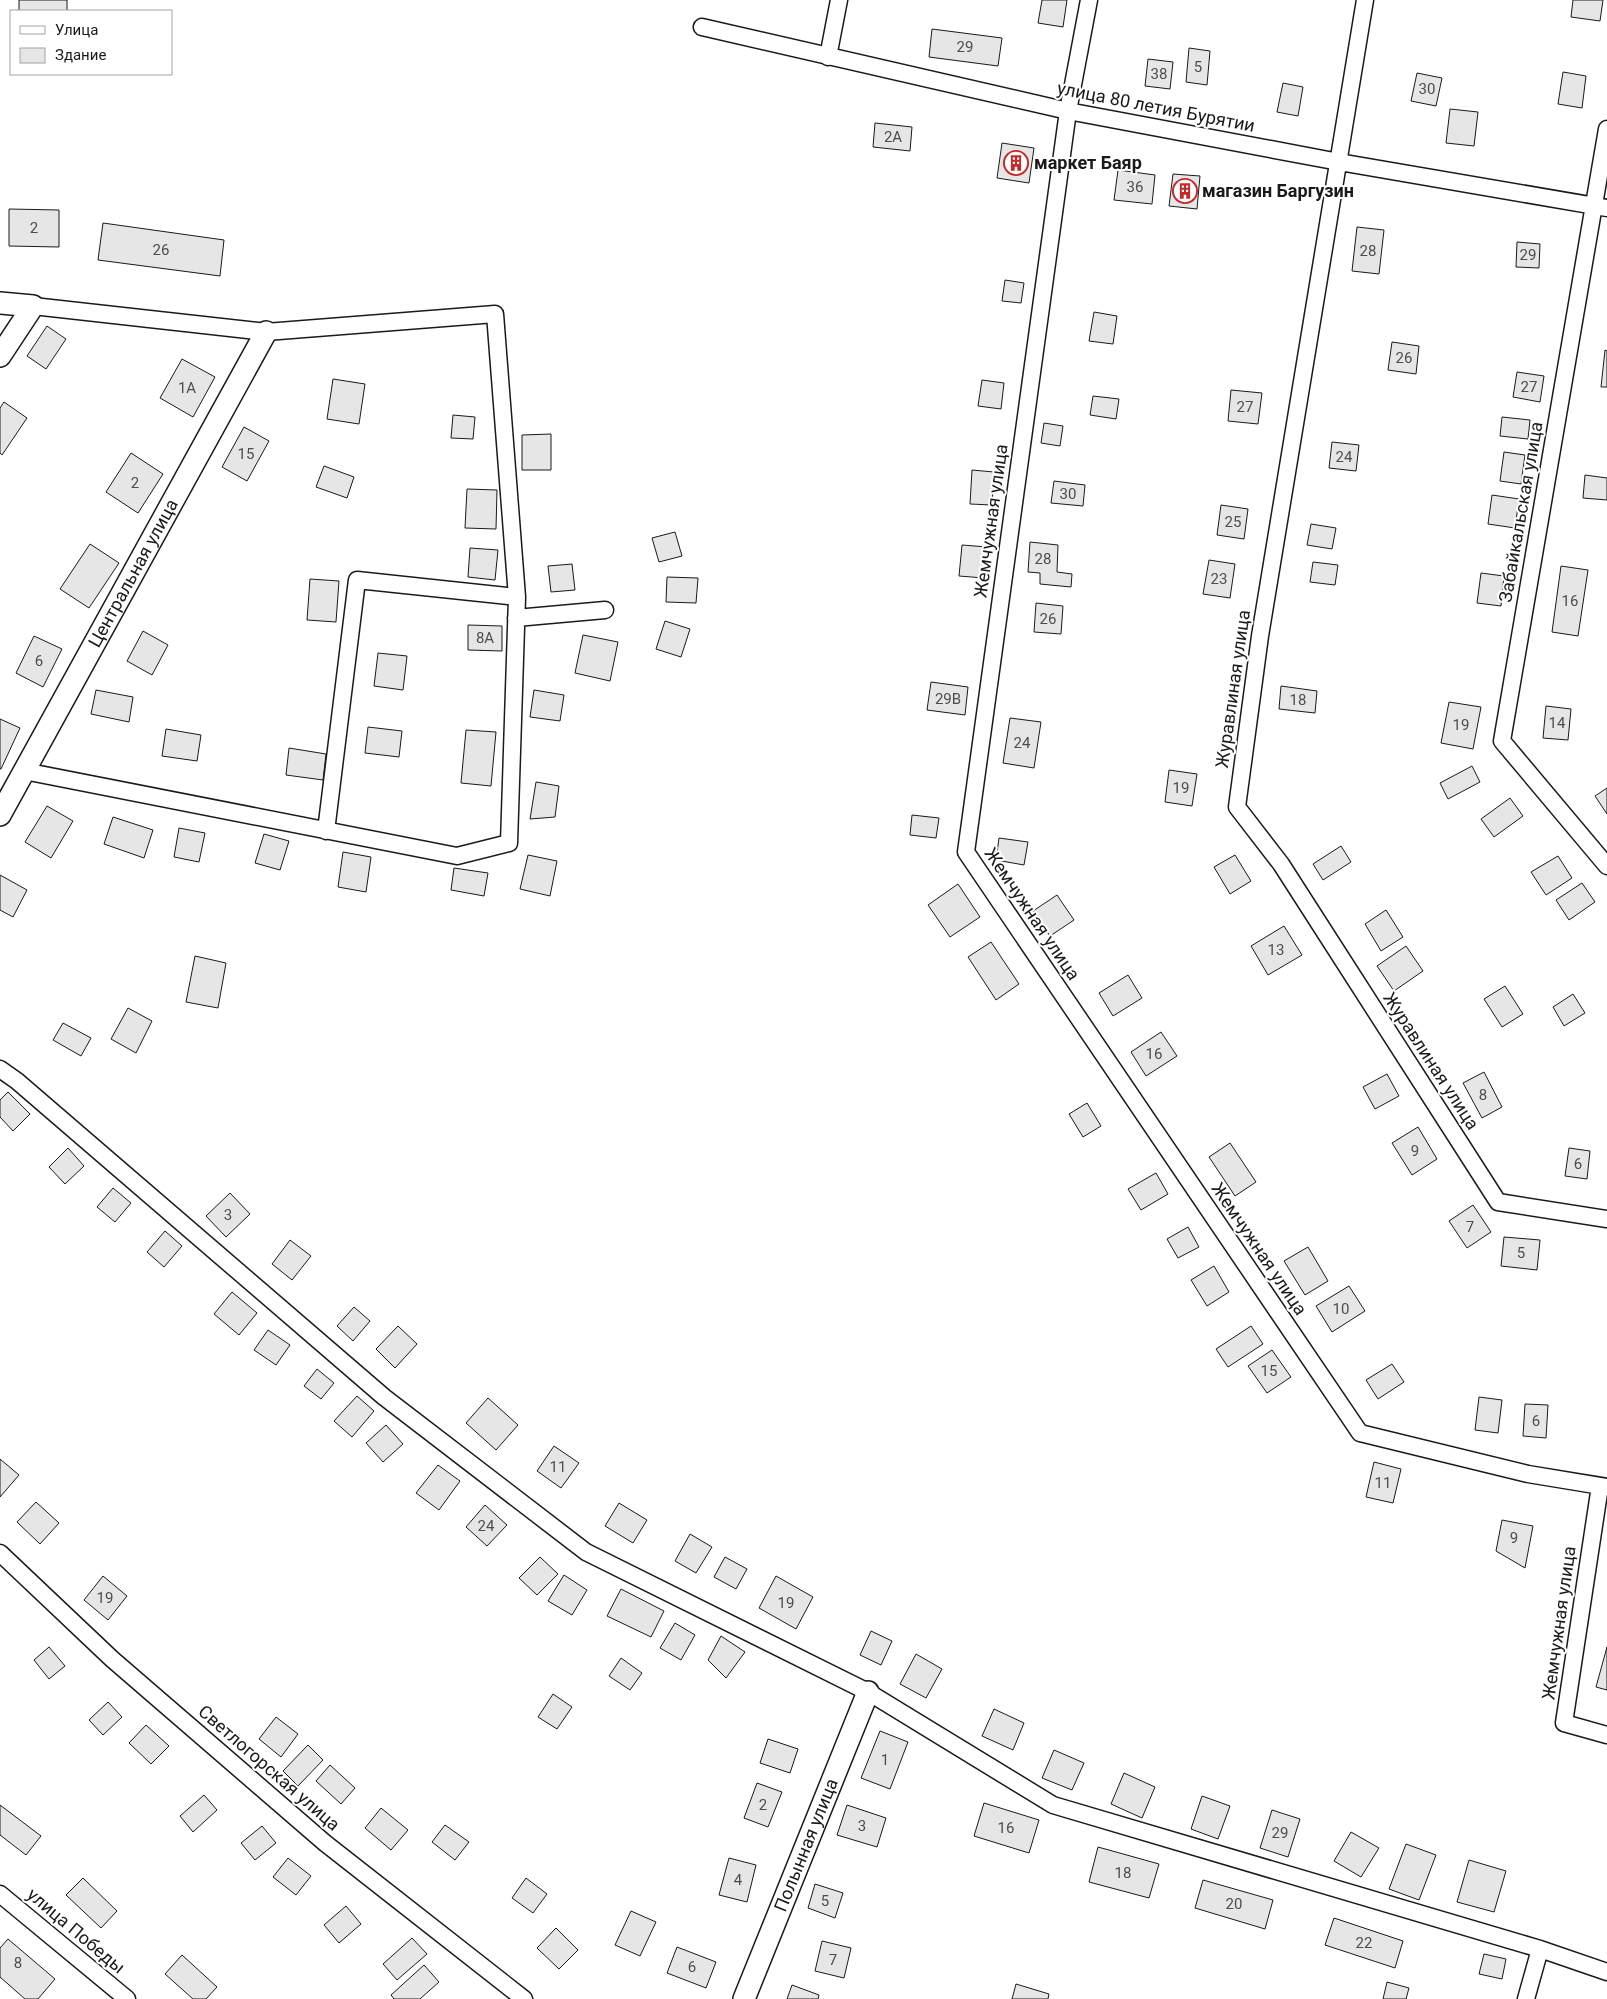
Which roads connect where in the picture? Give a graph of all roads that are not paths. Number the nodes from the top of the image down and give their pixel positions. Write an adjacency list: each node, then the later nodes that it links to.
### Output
1 (839, 0): 5 (street)
2 (1090, 0): 6 (street, Жемчужная улица)
3 (1365, 0): 8 (street, Журавлиная улица)
4 (702, 27): 5 (street, улица 80 летия Бурятии)
5 (828, 57): 6 (street, улица 80 летия Бурятии)
6 (1068, 111): 8 (street, улица 80 летия Бурятии); 23 (street, Жемчужная улица)
7 (1607, 129): 9 (street, Забайкальская улица)
8 (1339, 162): 9 (street, улица 80 летия Бурятии); 22 (street, Журавлиная улица)
9 (1600, 208): 20 (street, Забайкальская улица)
10 (0, 302): 11 (street)
11 (33, 306): 12 (street); 13 (street)
12 (266, 332): 14 (street); 17 (street, Центральная улица)
13 (0, 356)
14 (517, 597): 16 (street); 19 (street)
15 (605, 610): 16 (street)
16 (516, 618): 19 (street)
17 (24, 771): 18 (street, Центральная улица); 19 (street)
18 (0, 815)
19 (326, 831)
20 (1607, 866)
21 (0, 1069): 25 (street)
22 (1607, 1219)
23 (1603, 1486): 26 (street, Жемчужная улица)
24 (0, 1553): 31 (street, Светлогорская улица)
25 (868, 1692): 28 (street); 32 (street, Полынная улица)
26 (1607, 1735)
27 (0, 1894): 30 (street, улица Победы)
28 (1540, 1949): 29 (street); 33 (street)
29 (1607, 1972)
30 (127, 1999)
31 (524, 1999)
32 (744, 1999)
33 (1526, 1999)

